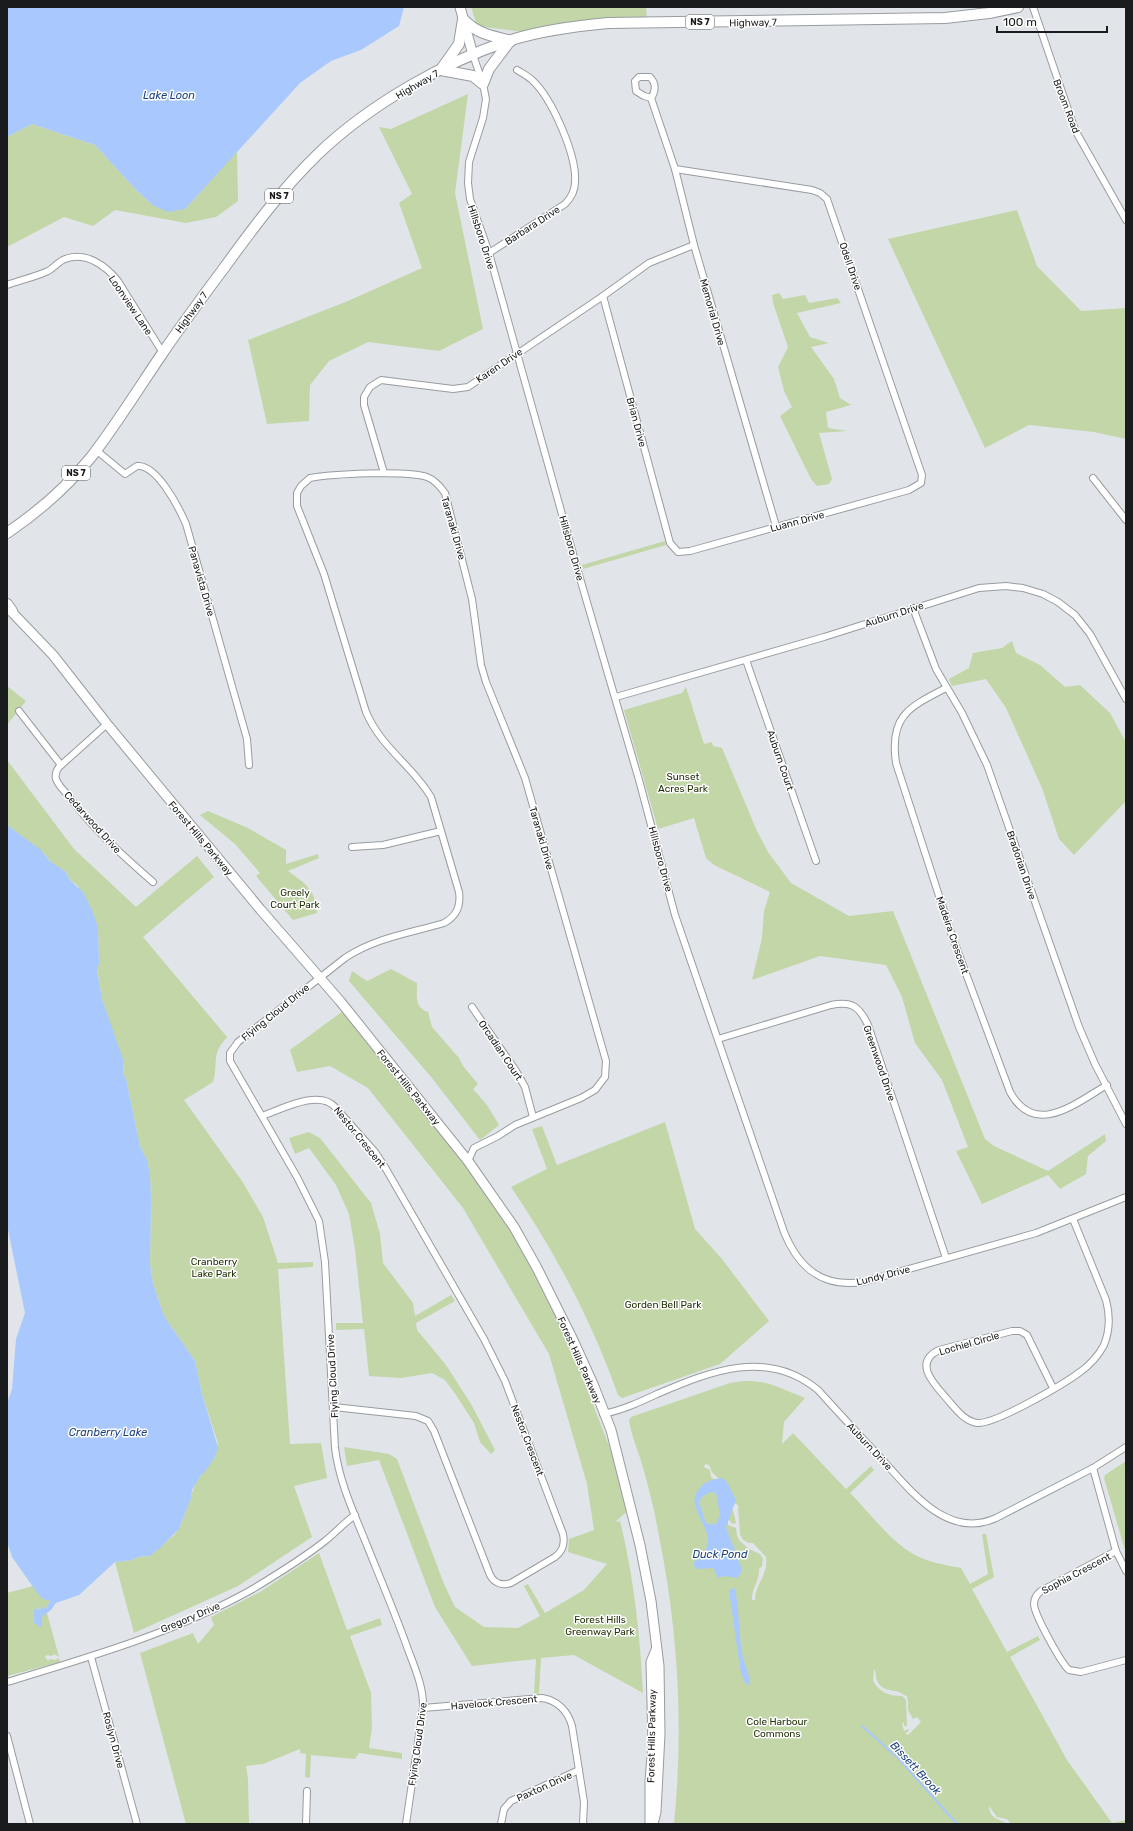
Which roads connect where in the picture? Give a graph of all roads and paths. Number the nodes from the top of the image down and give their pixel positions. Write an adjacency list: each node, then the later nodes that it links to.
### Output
1 (460, 7): 4 (main road)
2 (1018, 7): 5 (main road, Highway 7 / NS 7)
3 (1032, 7): 12 (street, Broom Road)
4 (463, 19): 5 (main road); 6 (main road); 7 (main road)
5 (511, 40): 6 (main road, Highway 7 / NS 7); 9 (main road)
6 (473, 55): 7 (main road, Highway 7 / NS 7); 9 (street, Hillsboro Drive)
7 (441, 70): 9 (main road); 18 (main road, Highway 7 / NS 7)
8 (517, 70): 15 (street, Barbara Drive)
9 (483, 84): 15 (street, Hillsboro Drive)
10 (651, 98): 11 (street, Memorial Drive)
11 (675, 169): 14 (street, Memorial Drive); 23 (street, Odell Drive)
12 (1124, 213): 13 (street, Broom Road)
13 (1126, 220)
14 (694, 245): 17 (street, Karen Drive); 25 (street, Memorial Drive)
15 (489, 253): 19 (street, Hillsboro Drive)
16 (7, 285): 18 (street, Loonview Lane)
17 (603, 296): 19 (street, Karen Drive); 27 (street, Brian Drive)
18 (163, 353): 20 (main road, Highway 7 / NS 7)
19 (517, 354): 21 (street, Karen Drive); 32 (street, Hillsboro Drive)
20 (96, 450): 26 (main road, Highway 7 / NS 7); 37 (street, Panavista Drive)
21 (384, 473): 38 (street, Taranaki Drive); 47 (street, Taranaki Drive)
22 (1092, 478): 24 (street)
23 (922, 483): 25 (street, Luann Drive)
24 (1126, 520)
25 (776, 526): 27 (street, Luann Drive)
26 (7, 533)
27 (672, 547)
28 (8, 608): 35 (main road, Forest Hills Parkway)
29 (913, 608): 30 (street, Auburn Drive); 31 (street, Bradorian Drive); 33 (street, Auburn Drive)
30 (746, 660): 32 (street, Auburn Drive); 40 (street, Auburn Court)
31 (946, 688): 45 (street, Bradorian Drive); 45 (street, Madeira Crescent)
32 (616, 697): 44 (street, Hillsboro Drive)
33 (1126, 699)
34 (19, 711): 36 (street)
35 (107, 724): 36 (street); 42 (main road, Forest Hills Parkway)
36 (60, 765): 41 (street, Cedarwood Drive)
37 (250, 765)
38 (441, 831): 39 (street); 42 (street, Taranaki Drive)
39 (352, 846)
40 (816, 861)
41 (154, 882)
42 (319, 977): 46 (street, Flying Cloud Drive); 49 (main road, Forest Hills Parkway)
43 (472, 1007): 47 (street, Orcadian Court)
44 (718, 1039): 52 (street, Lundy Drive); 52 (street, Greenwood Drive)
45 (1107, 1085): 48 (street, Bradorian Drive)
46 (262, 1116): 54 (street, Flying Cloud Drive); 54 (street, Nestor Crescent)
47 (533, 1117): 49 (street, Taranaki Drive)
48 (1126, 1124)
49 (468, 1161): 55 (main road, Forest Hills Parkway)
50 (1126, 1197): 51 (street, Lundy Drive)
51 (1073, 1219): 52 (street, Lundy Drive); 53 (street, Lochiel Circle)
52 (946, 1258)
53 (1053, 1388): 53 (street, Lochiel Circle)
54 (334, 1407): 58 (street, Flying Cloud Drive)
55 (603, 1414): 57 (street, Auburn Drive); 61 (main road, Forest Hills Parkway)
56 (1126, 1447): 57 (street, Auburn Drive)
57 (1093, 1468): 59 (street)
58 (354, 1515): 62 (street, Gregory Drive); 65 (street, Flying Cloud Drive)
59 (1116, 1551): 60 (street); 63 (street, Sophia Crescent)
60 (1126, 1571)
61 (656, 1650): 75 (main road, Forest Hills Parkway); 76 (main road, Forest Hills Parkway)
62 (91, 1657): 64 (street, Gregory Drive); 70 (street, Roslyn Drive)
63 (1126, 1660)
64 (7, 1682)
65 (423, 1708): 67 (street, Havelock Crescent); 72 (street, Flying Cloud Drive)
66 (7, 1736): 69 (street)
67 (579, 1770): 73 (street, Paxton Drive); 74 (street, Havelock Crescent)
68 (307, 1791): 71 (street)
69 (30, 1824)
70 (136, 1824)
71 (306, 1824)
72 (406, 1824)
73 (501, 1824)
74 (583, 1824)
75 (650, 1824)
76 (653, 1824)

